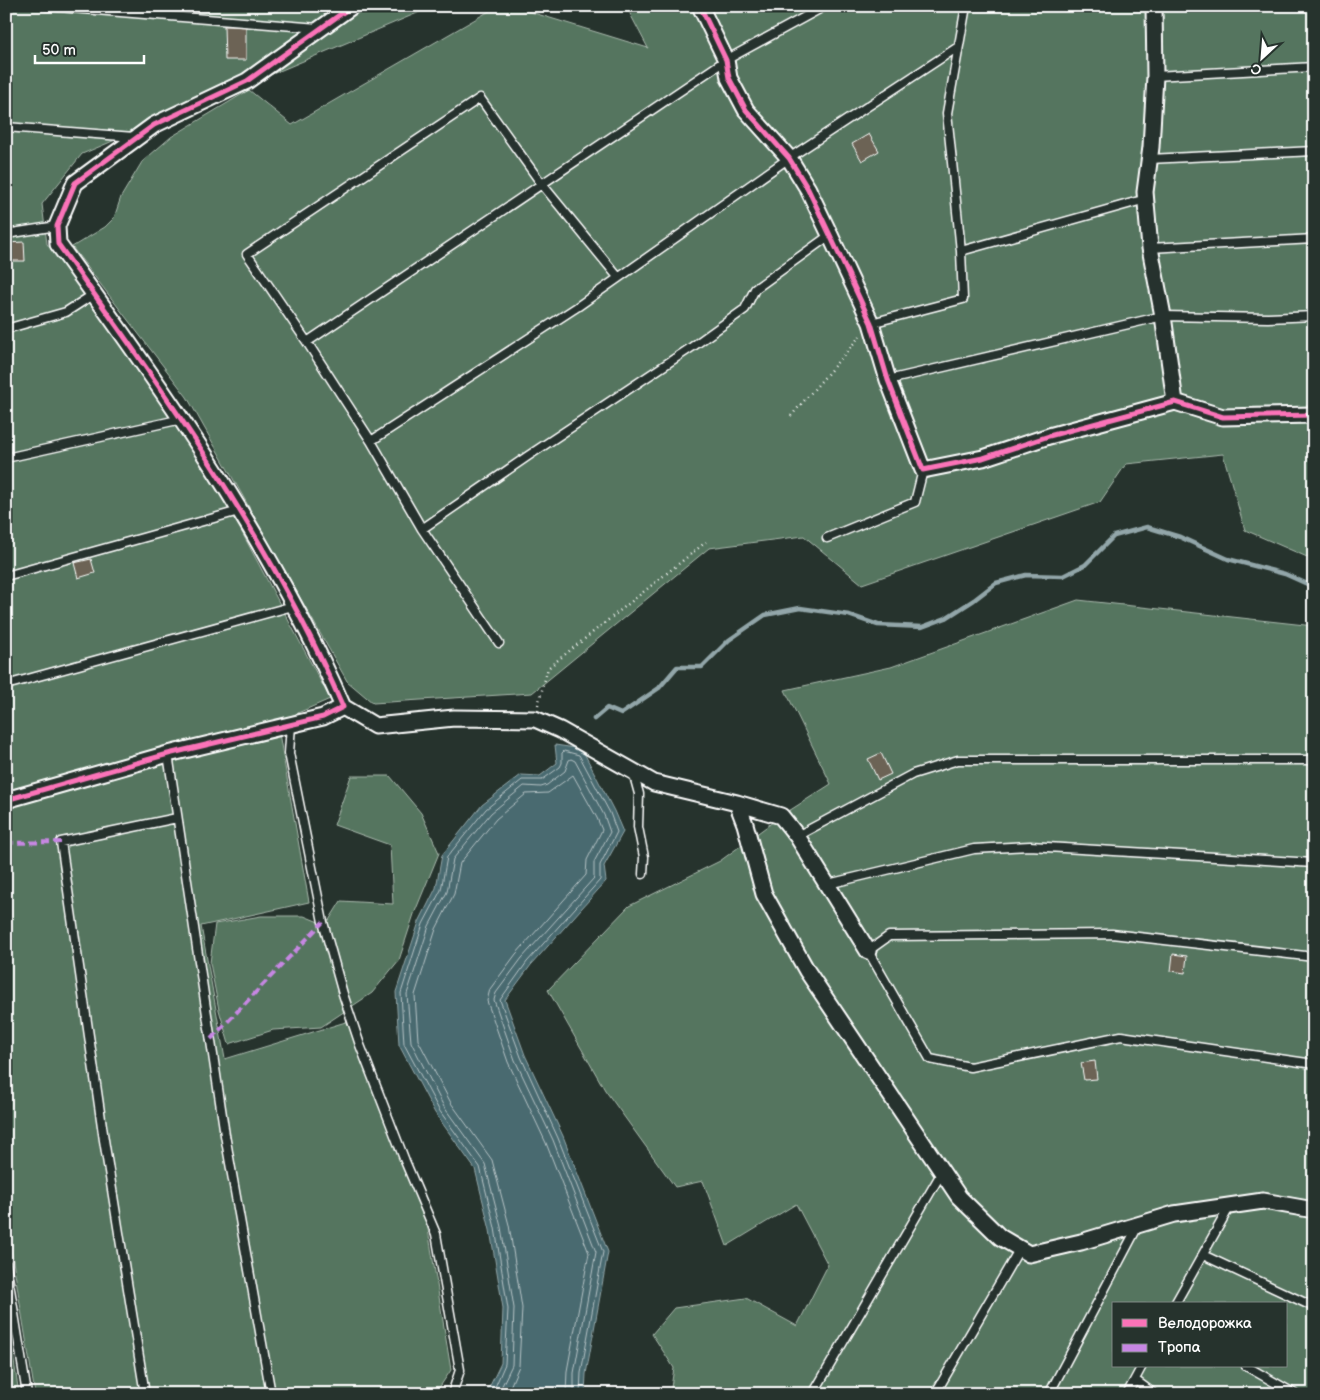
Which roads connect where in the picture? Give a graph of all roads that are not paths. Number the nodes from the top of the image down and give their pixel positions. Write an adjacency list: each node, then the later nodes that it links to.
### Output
1 (46, 6): 7 (lane)
2 (352, 6): 7 (street)
3 (700, 6): 9 (street)
4 (825, 6): 9 (lane)
5 (966, 6): 8 (lane)
6 (1154, 6): 11 (street)
7 (322, 28): 13 (street)
8 (958, 47): 15 (lane); 24 (lane)
9 (726, 60): 15 (street); 17 (lane)
10 (1314, 67): 11 (lane)
11 (1155, 76): 16 (street)
12 (6, 127): 13 (lane)
13 (137, 138): 19 (street)
14 (1314, 151): 16 (lane)
15 (788, 158): 21 (street); 25 (lane)
16 (1149, 159): 18 (street)
17 (541, 183): 25 (lane); 31 (lane); 31 (lane)
18 (1146, 198): 23 (street); 24 (lane)
19 (57, 226): 20 (lane); 26 (street)
20 (6, 234)
21 (830, 235): 29 (street); 40 (lane)
22 (1314, 239): 23 (lane)
23 (1150, 248): 27 (street)
24 (961, 251): 29 (lane)
25 (618, 277): 36 (lane)
26 (94, 294): 30 (lane); 35 (street)
27 (1163, 316): 28 (lane); 32 (lane); 33 (street)
28 (1314, 316)
29 (871, 324): 32 (street)
30 (6, 329)
31 (307, 342): 36 (lane)
32 (888, 380): 38 (street)
33 (1175, 402): 34 (street); 38 (street)
34 (1314, 415)
35 (182, 419): 37 (lane); 39 (street)
36 (371, 442): 40 (lane)
37 (6, 458)
38 (923, 470): 41 (lane)
39 (239, 511): 42 (lane); 43 (street)
40 (422, 529): 44 (lane)
41 (827, 538)
42 (6, 576)
43 (293, 606): 45 (lane); 46 (street)
44 (499, 643)
45 (6, 685)
46 (343, 707): 47 (street); 50 (street)
47 (291, 725): 48 (street); 76 (lane)
48 (168, 754): 51 (street); 53 (lane)
49 (1314, 760): 54 (lane)
50 (632, 770): 52 (street); 56 (lane)
51 (6, 800)
52 (737, 803): 54 (street); 61 (street)
53 (178, 818): 74 (lane); 75 (lane)
54 (797, 836): 57 (street)
55 (1314, 863): 57 (lane)
56 (644, 874)
57 (828, 884): 58 (street)
58 (868, 951): 59 (lane); 60 (lane)
59 (1314, 957)
60 (1314, 1064)
61 (942, 1172): 65 (street); 77 (lane)
62 (1230, 1206): 63 (street); 64 (street); 66 (lane)
63 (1314, 1210)
64 (1139, 1225): 65 (street); 79 (lane)
65 (1020, 1248): 78 (lane)
66 (1203, 1255): 68 (lane); 69 (lane)
67 (6, 1264): 73 (lane)
68 (1176, 1302)
69 (1314, 1306)
70 (1141, 1368): 72 (lane)
71 (1250, 1368): 82 (lane)
72 (1135, 1380): 80 (lane); 81 (lane)
73 (27, 1394)
74 (145, 1394)
75 (271, 1394)
76 (452, 1394)
77 (813, 1394)
78 (935, 1394)
79 (1049, 1394)
80 (1128, 1394)
81 (1154, 1394)
82 (1295, 1394)

